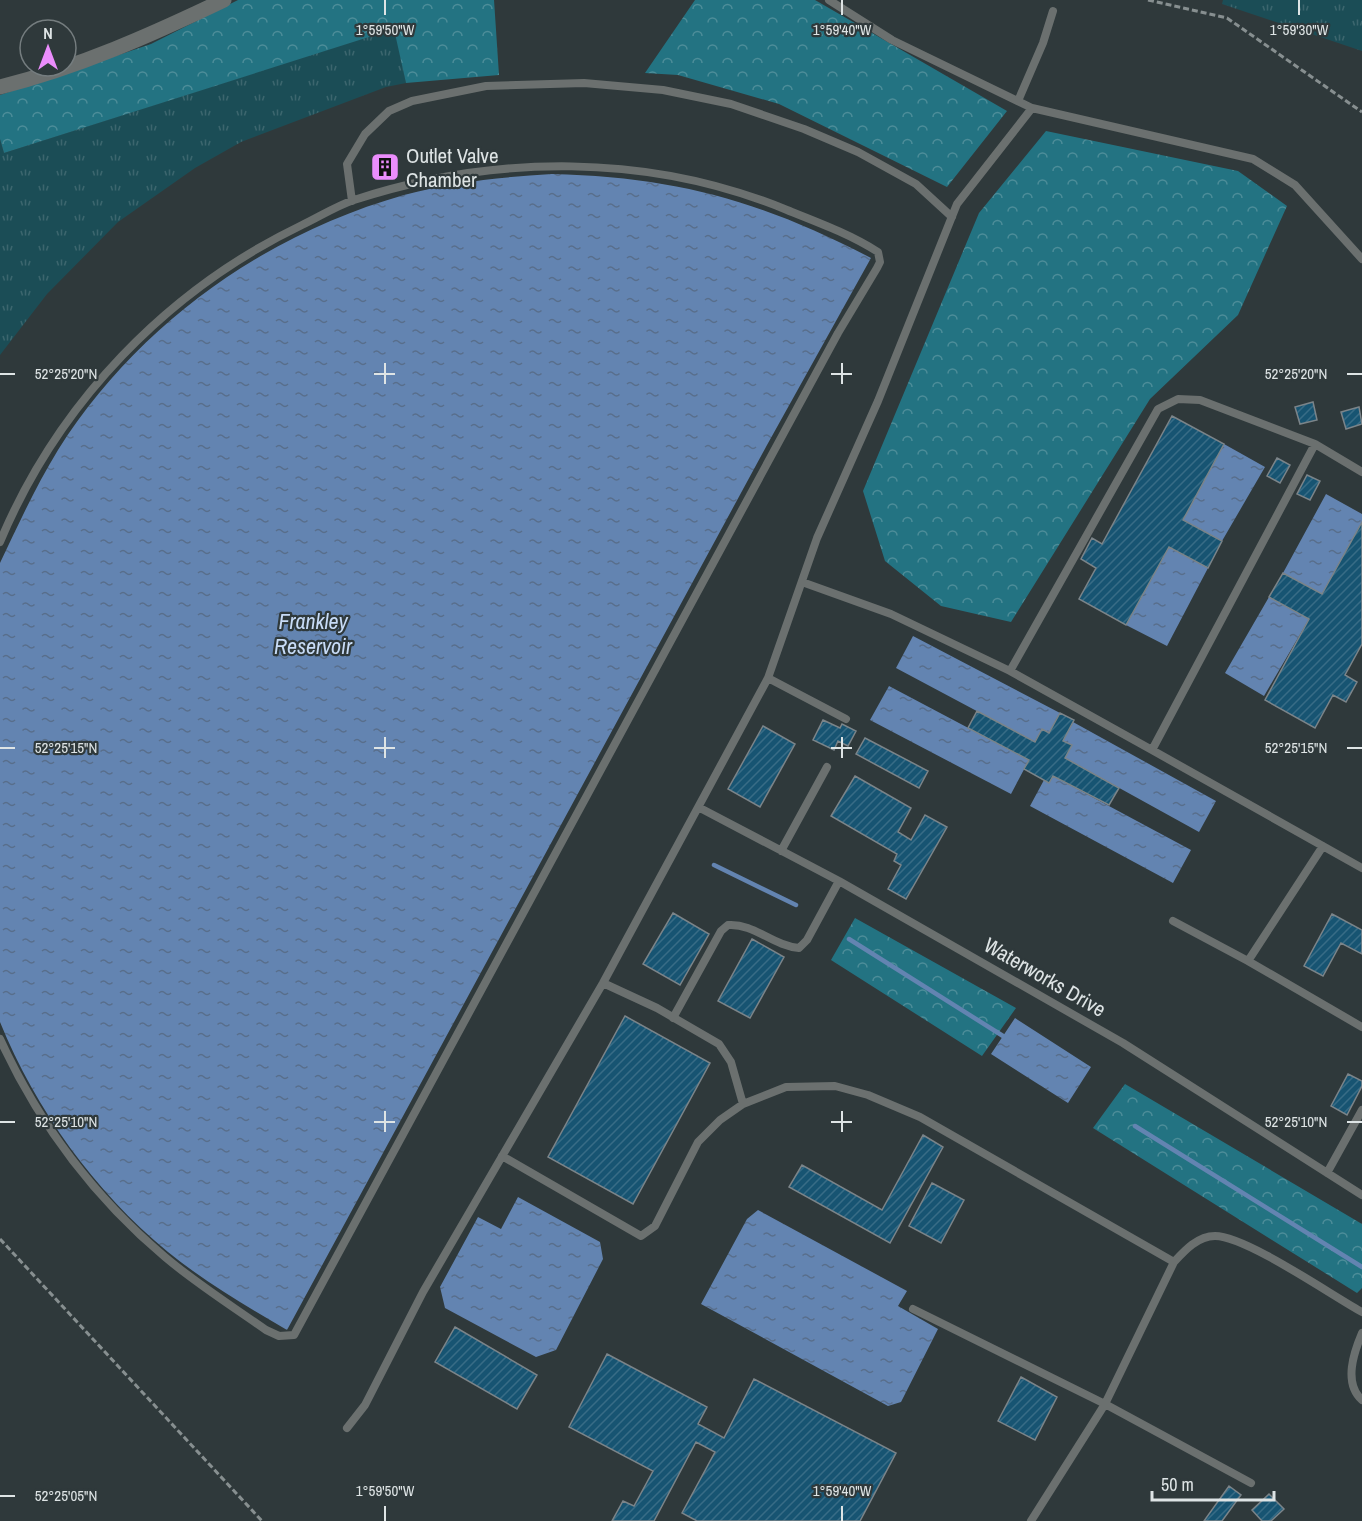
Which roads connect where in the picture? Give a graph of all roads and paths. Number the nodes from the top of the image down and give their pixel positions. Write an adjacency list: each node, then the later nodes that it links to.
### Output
1 (224, 0): 5 (street)
2 (829, 0): 6 (lane)
3 (1148, 0): 8 (path)
4 (1053, 11): 6 (lane)
5 (0, 87)
6 (1018, 101): 7 (lane)
7 (1032, 108): 10 (lane); 11 (lane)
8 (1362, 111)
9 (352, 201): 10 (lane); 14 (lane); 31 (lane)
10 (952, 217): 15 (lane)
11 (1362, 259)
12 (1315, 444): 13 (lane); 16 (lane); 19 (lane)
13 (1362, 472)
14 (0, 542)
15 (801, 582): 16 (lane); 17 (lane)
16 (1010, 671): 19 (lane)
17 (768, 678): 18 (lane); 21 (lane)
18 (846, 719)
19 (1152, 750): 22 (lane)
20 (827, 767): 23 (lane)
21 (700, 808): 23 (lane, Waterworks Drive); 28 (lane)
22 (1323, 846): 24 (lane); 27 (lane)
23 (781, 851): 25 (lane, Waterworks Drive)
24 (1362, 868)
25 (838, 881): 29 (lane); 35 (lane, Waterworks Drive)
26 (1173, 921): 27 (lane)
27 (1248, 961): 30 (lane)
28 (603, 983): 29 (lane); 34 (lane)
29 (673, 1018): 32 (lane)
30 (1362, 1027)
31 (0, 1039)
32 (743, 1104): 34 (lane); 38 (lane)
33 (1362, 1110): 35 (lane)
34 (502, 1156): 44 (lane)
35 (1327, 1173): 36 (lane, Waterworks Drive)
36 (1362, 1195)
37 (0, 1239): 46 (path)
38 (1174, 1262): 40 (lane); 43 (lane)
39 (913, 1309): 43 (lane)
40 (1362, 1312)
41 (1362, 1333): 42 (lane)
42 (1362, 1400)
43 (1105, 1404): 45 (lane); 47 (lane)
44 (347, 1428)
45 (1251, 1482)
46 (262, 1521)
47 (1031, 1521)

